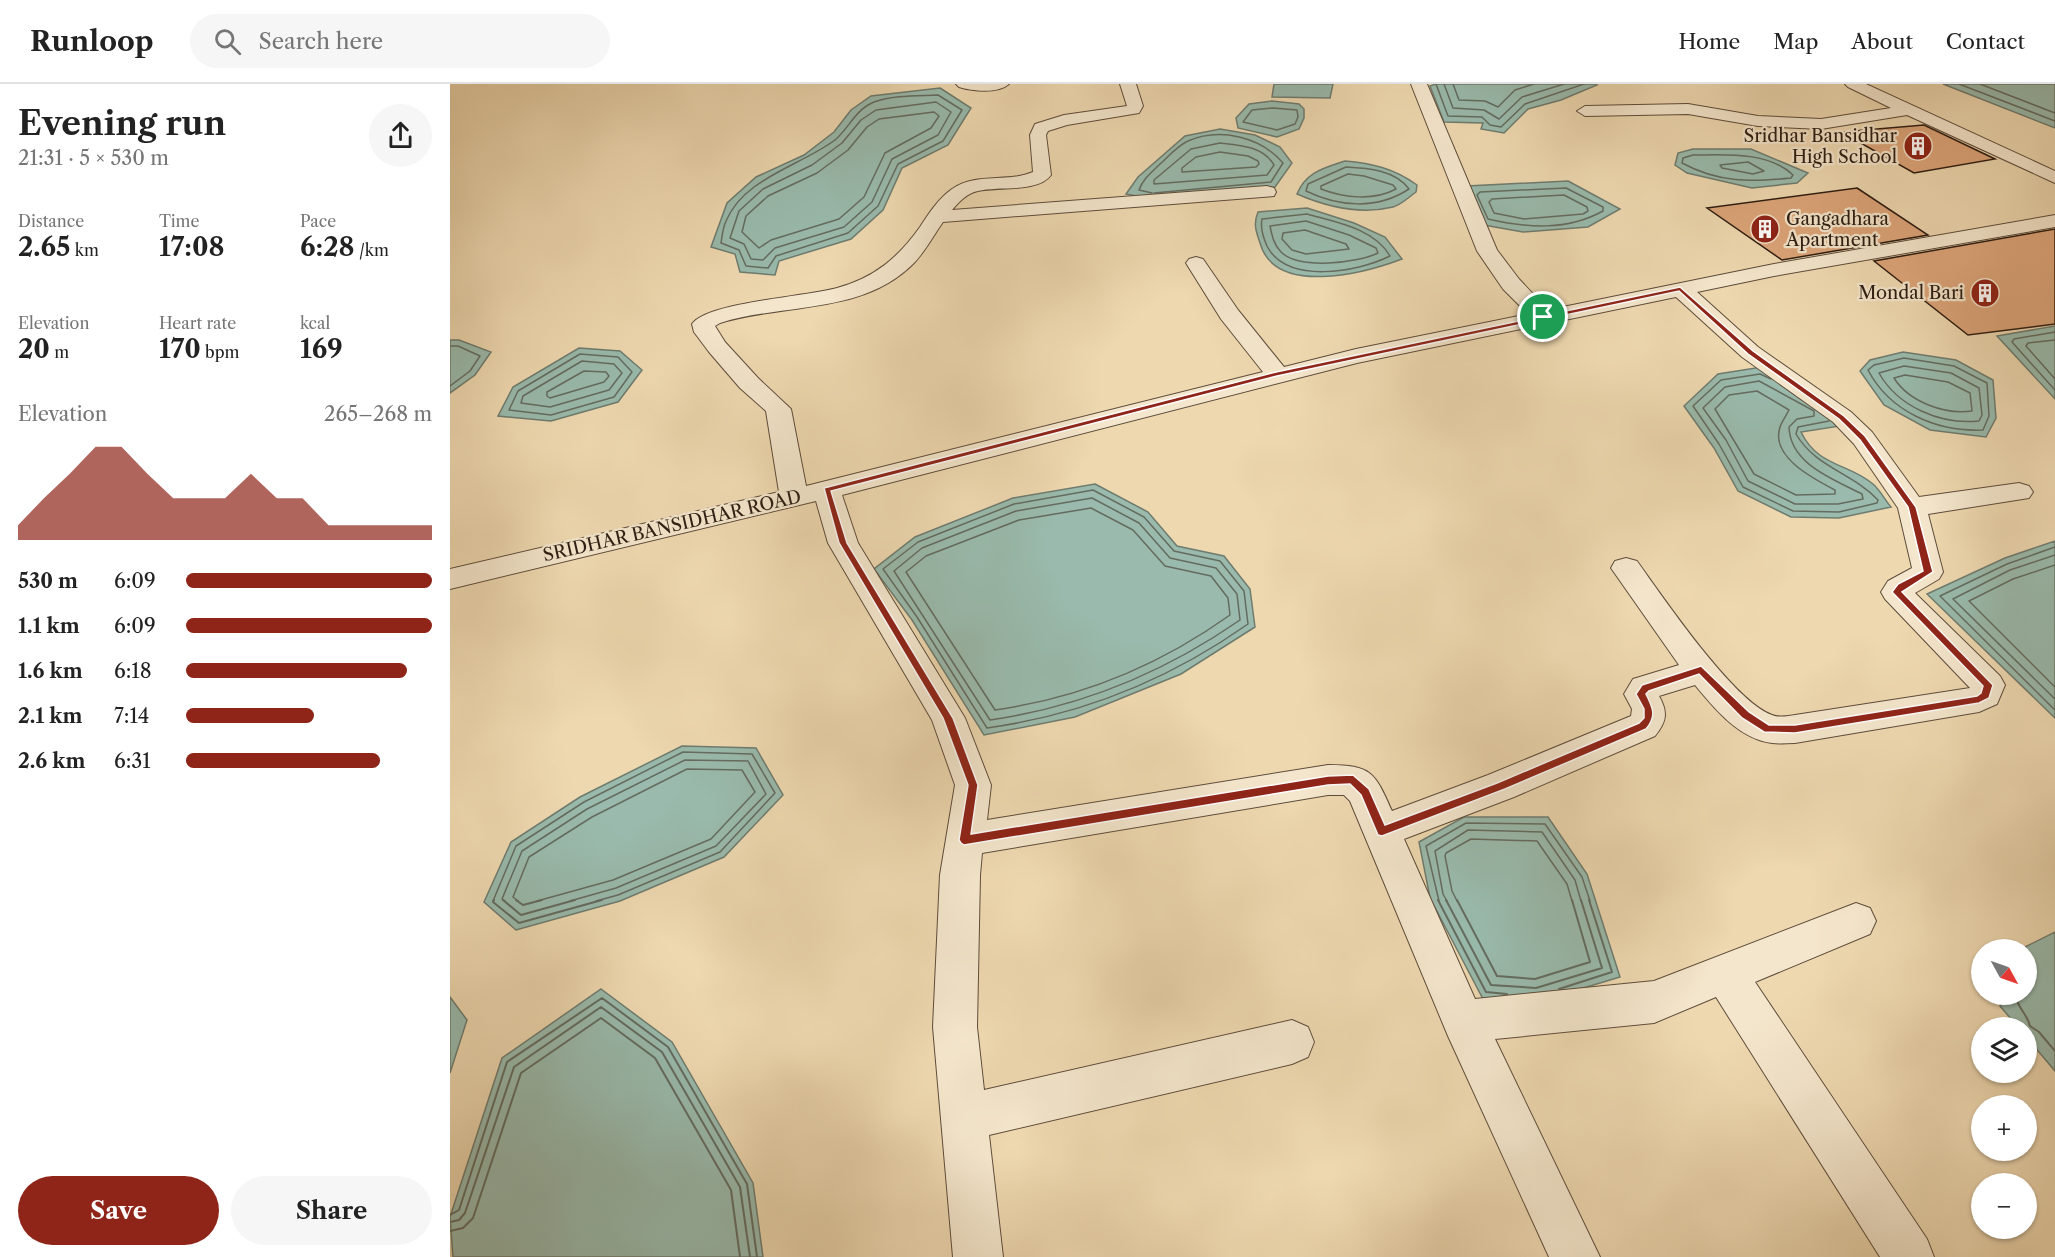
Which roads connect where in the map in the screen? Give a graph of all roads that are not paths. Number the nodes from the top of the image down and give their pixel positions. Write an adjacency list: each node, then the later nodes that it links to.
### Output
1 (964, 84): 2 (street)
2 (1001, 84)
3 (1128, 84): 10 (street)
4 (1419, 84): 14 (street)
5 (1853, 84): 6 (street)
6 (1909, 110): 7 (street); 8 (street)
7 (1586, 111)
8 (2055, 178)
9 (1267, 192): 10 (street)
10 (937, 217): 17 (street)
11 (2055, 221): 13 (street, SRIDHAR BANSIDHAR ROAD)
12 (1196, 263): 15 (street)
13 (1680, 289): 14 (street, SRIDHAR BANSIDHAR ROAD); 18 (street)
14 (1543, 317): 15 (street, SRIDHAR BANSIDHAR ROAD)
15 (1276, 374): 17 (street, SRIDHAR BANSIDHAR ROAD)
16 (2019, 492): 18 (street)
17 (811, 493): 20 (street, SRIDHAR BANSIDHAR ROAD); 23 (street)
18 (1912, 507): 21 (street)
19 (1626, 568): 21 (street)
20 (450, 579)
21 (1701, 670): 22 (street)
22 (1382, 831): 23 (street); 26 (street)
23 (964, 840): 28 (street)
24 (1856, 921): 25 (street)
25 (1726, 975): 26 (street); 31 (street)
26 (1463, 1021): 30 (street)
27 (1292, 1042): 28 (street)
28 (964, 1118): 29 (street)
29 (978, 1257)
30 (1575, 1257)
31 (1909, 1257)

